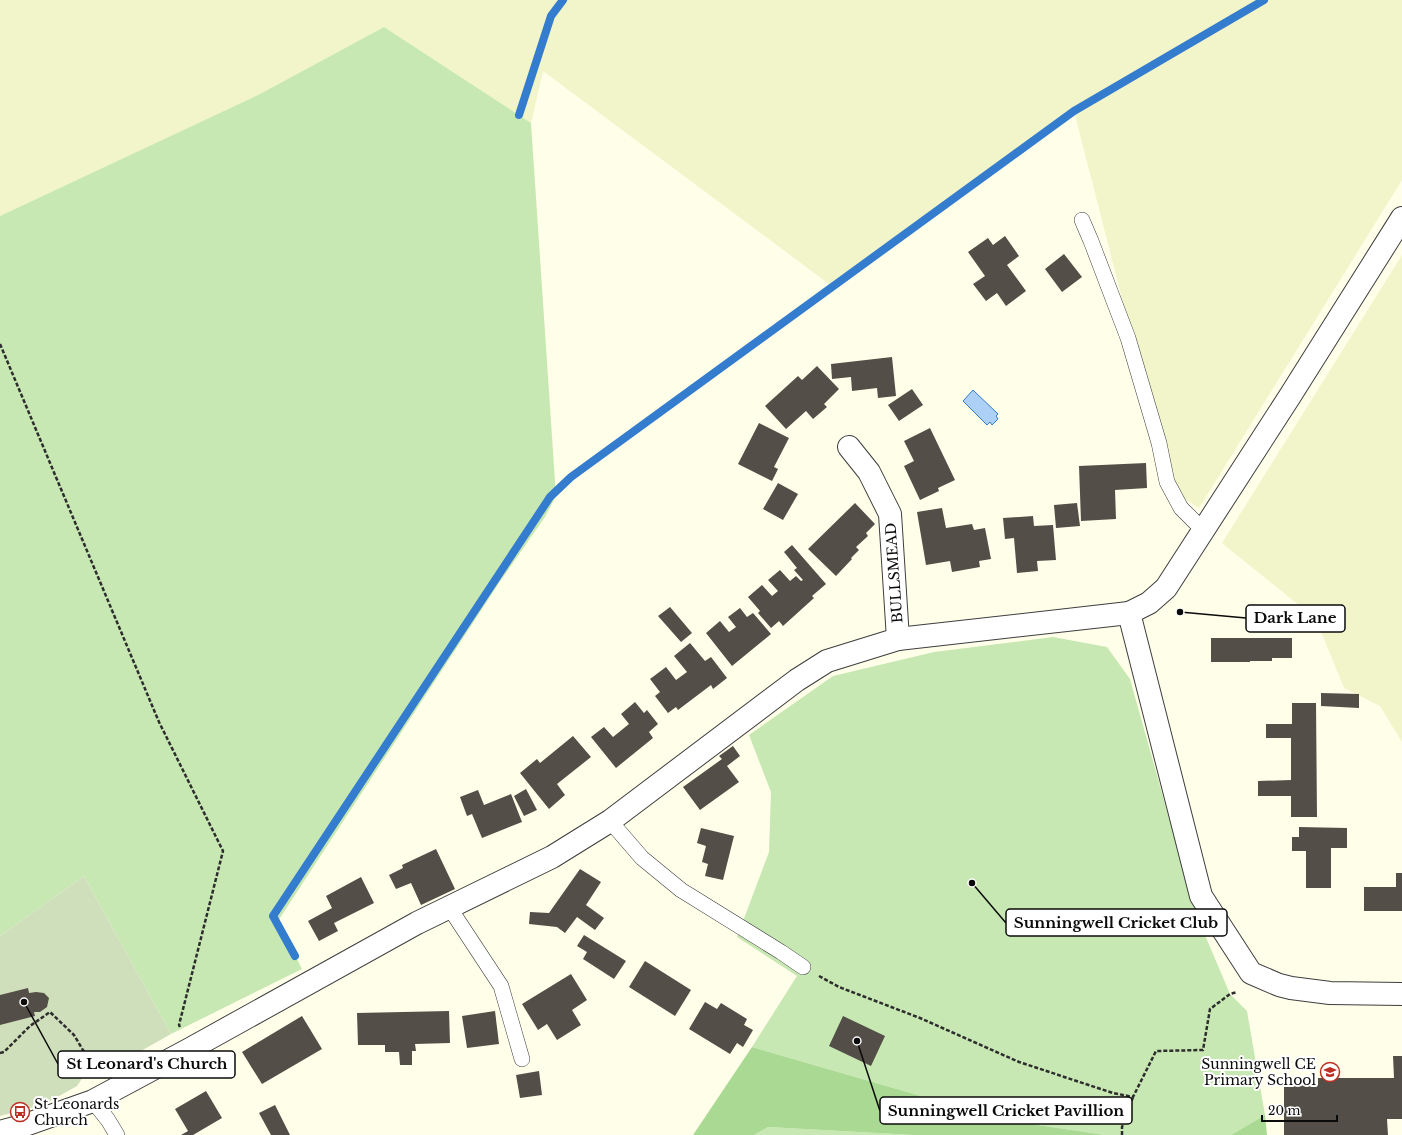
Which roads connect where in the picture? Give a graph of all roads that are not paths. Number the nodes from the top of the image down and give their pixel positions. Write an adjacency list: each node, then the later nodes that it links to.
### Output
1 (1402, 218): 4 (street)
2 (1082, 220): 4 (lane)
3 (849, 447): 6 (street, BULLSMEAD)
4 (1204, 530): 5 (street)
5 (1129, 613): 6 (street); 10 (street)
6 (898, 639): 7 (street)
7 (610, 821): 8 (street); 9 (lane)
8 (449, 907): 11 (lane); 12 (street)
9 (803, 967)
10 (1402, 994)
11 (522, 1059)
12 (101, 1097): 13 (street); 14 (lane)
13 (0, 1132)
14 (117, 1135)

